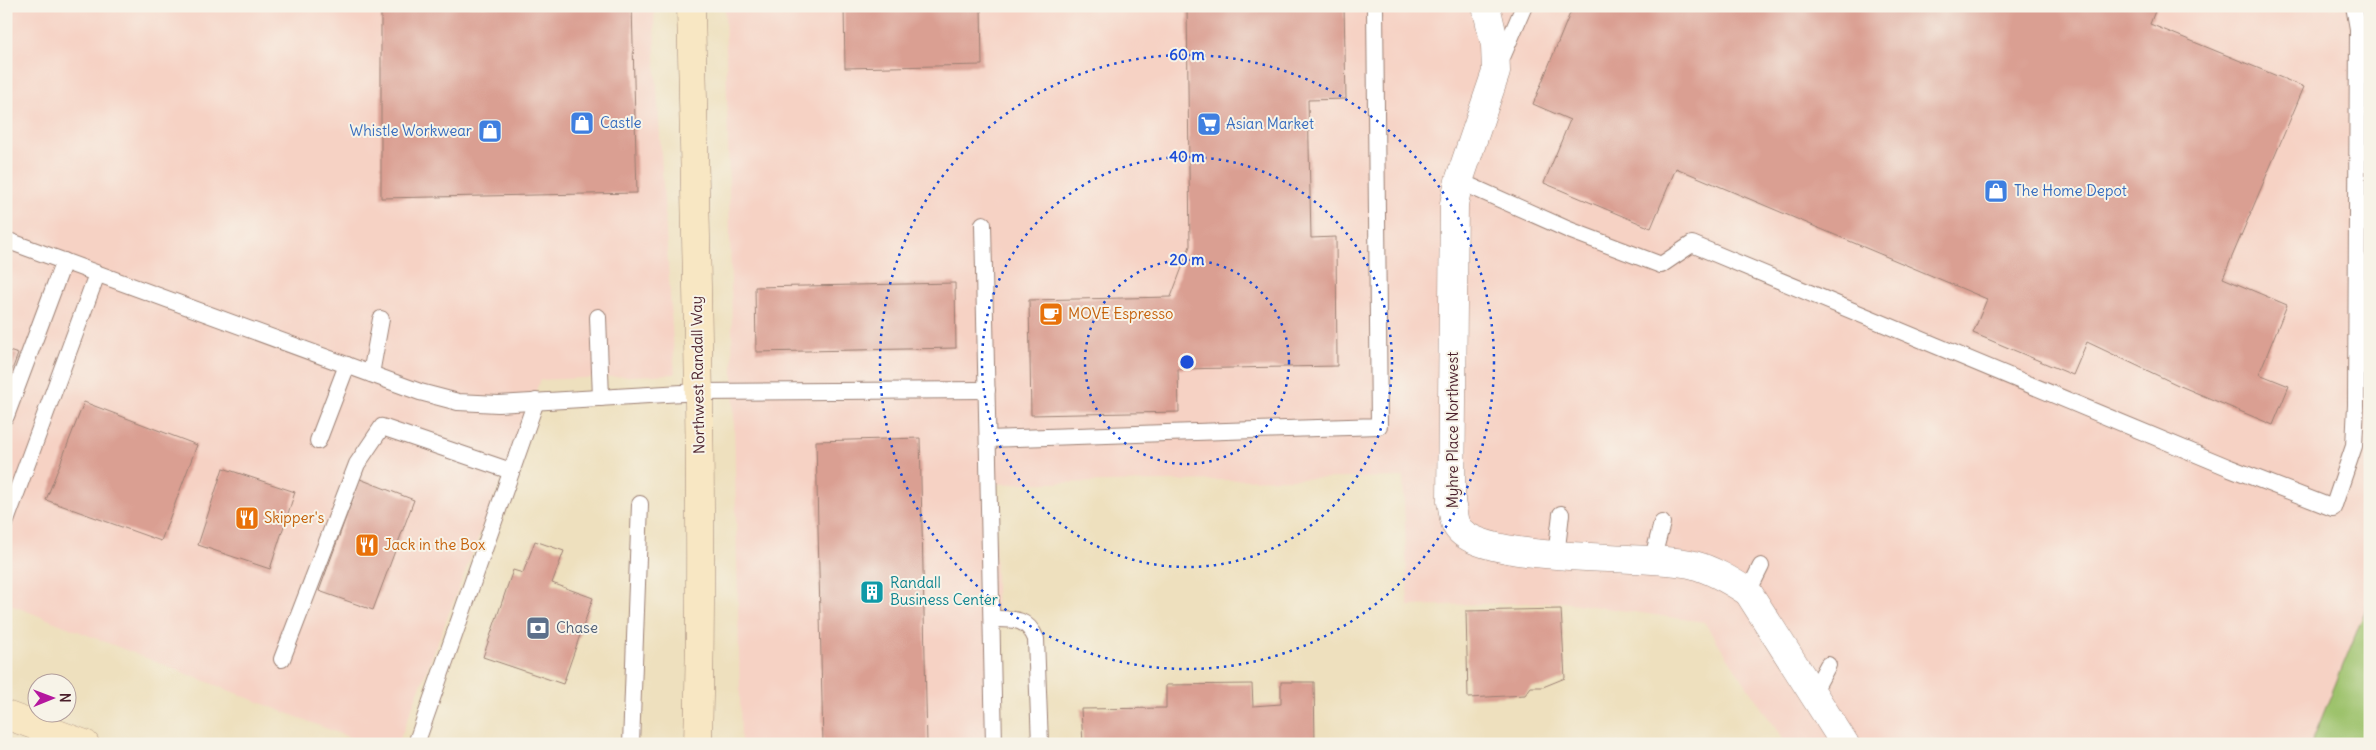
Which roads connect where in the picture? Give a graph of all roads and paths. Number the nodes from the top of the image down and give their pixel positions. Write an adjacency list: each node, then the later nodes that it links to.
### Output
1 (691, 6): 17 (street, Northwest Randall Way)
2 (1375, 6): 21 (lane)
3 (1486, 6): 6 (street, Myhre Place Northwest)
4 (1524, 6): 6 (lane)
5 (2354, 6): 7 (lane)
6 (1496, 72): 7 (street, Myhre Place Northwest)
7 (1459, 181): 28 (street, Myhre Place Northwest)
8 (983, 224): 16 (lane)
9 (6, 240): 10 (lane)
10 (64, 262): 11 (lane); 20 (lane)
11 (97, 274): 14 (lane); 26 (lane)
12 (598, 317): 18 (lane)
13 (381, 319): 15 (lane)
14 (347, 365): 15 (lane); 22 (lane)
15 (371, 374): 19 (lane)
16 (987, 390): 17 (lane); 21 (lane)
17 (699, 392): 18 (lane); 33 (street, Northwest Randall Way)
18 (601, 398): 19 (lane)
19 (536, 401): 23 (lane)
20 (6, 416)
21 (988, 439): 32 (lane)
22 (318, 441)
23 (512, 472): 34 (lane); 39 (lane)
24 (640, 504): 40 (lane)
25 (1561, 514): 28 (lane)
26 (6, 521)
27 (1662, 523): 29 (lane)
28 (1556, 556): 29 (street, Myhre Place Northwest)
29 (1652, 561): 31 (street, Myhre Place Northwest)
30 (1760, 566): 31 (lane)
31 (1748, 592): 36 (street, Myhre Place Northwest)
32 (992, 619): 43 (lane); 44 (lane)
33 (700, 652): 41 (street); 42 (street, Northwest Randall Way)
34 (282, 659)
35 (1828, 665): 36 (lane)
36 (1813, 693): 45 (street, Myhre Place Northwest)
37 (6, 714): 38 (street)
38 (85, 744)
39 (416, 744)
40 (631, 744)
41 (683, 744)
42 (698, 744)
43 (994, 744)
44 (1040, 744)
45 (1845, 744)

